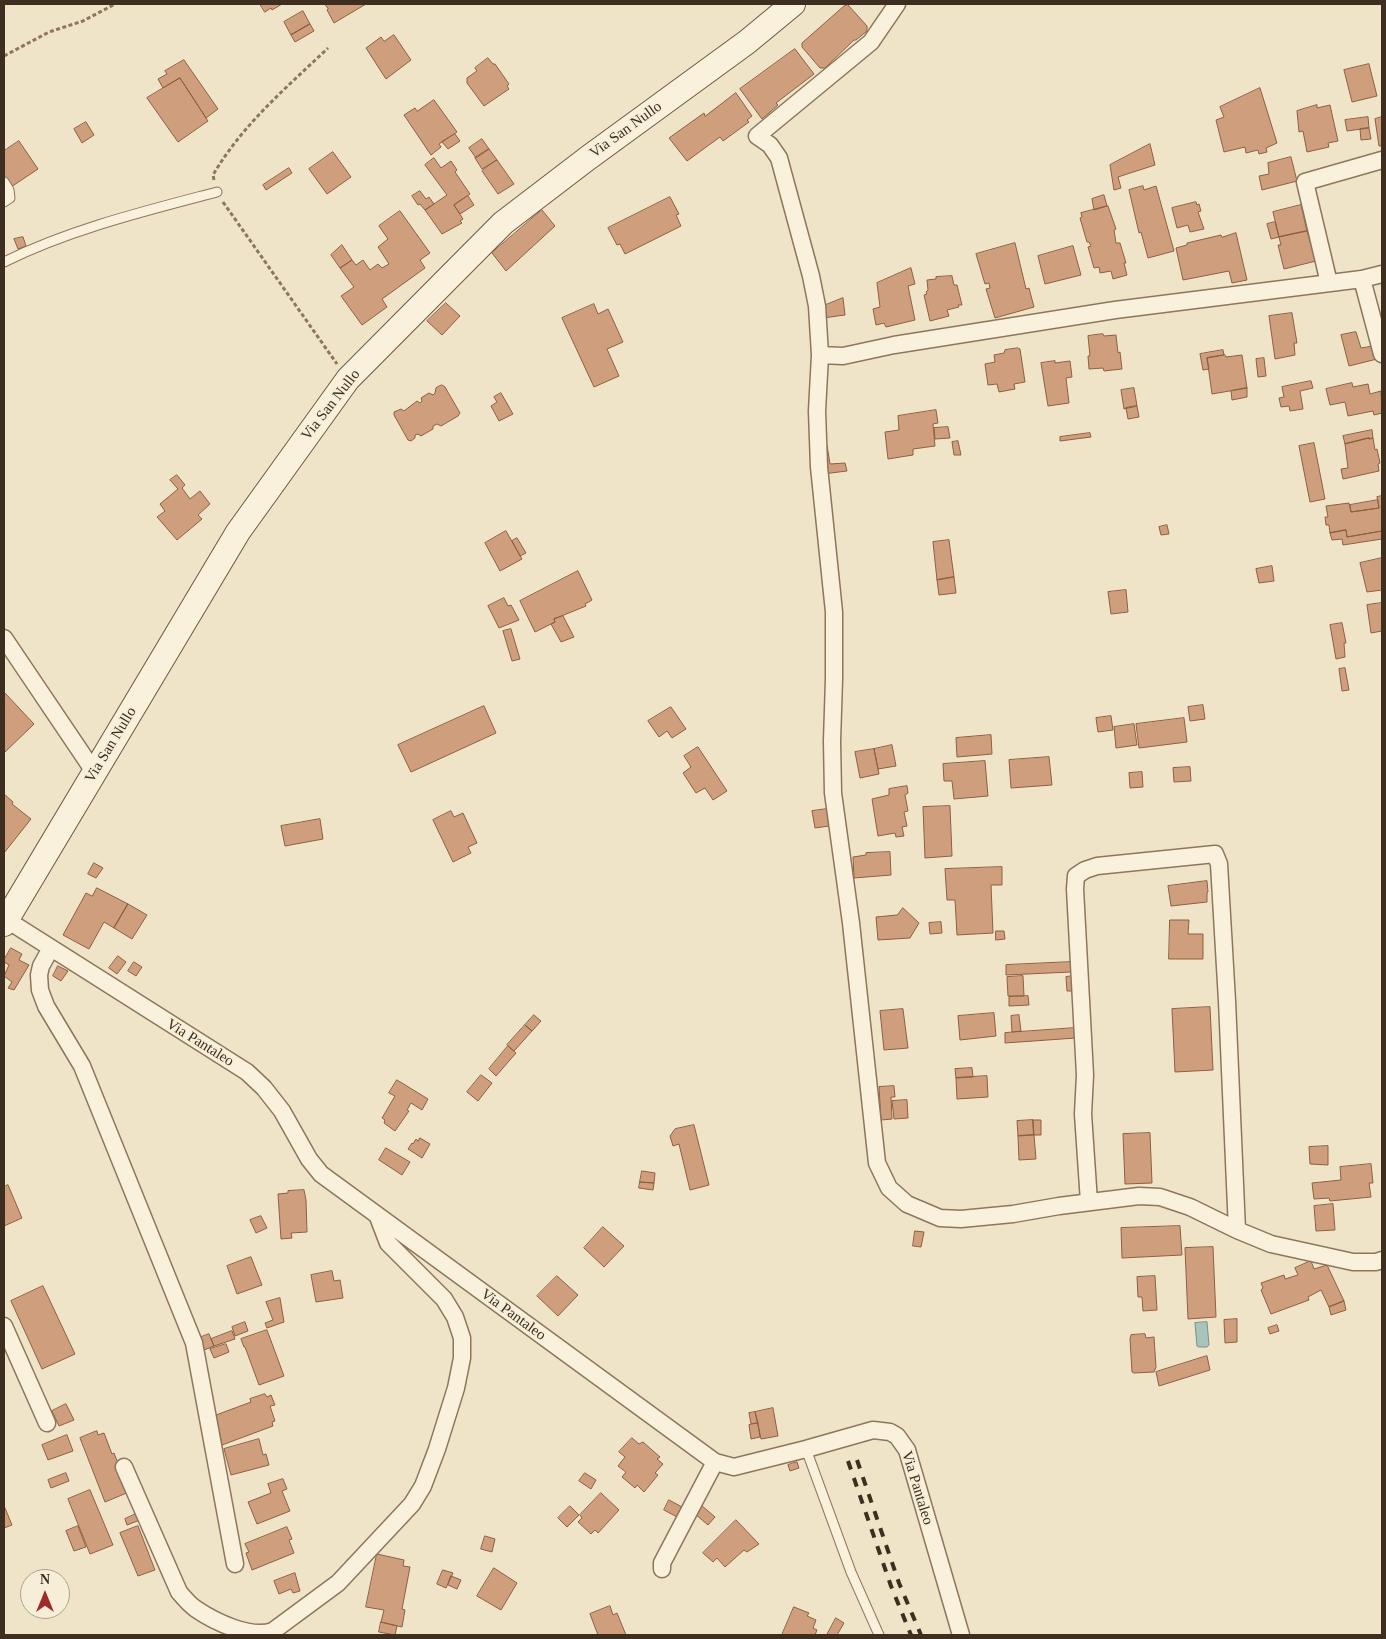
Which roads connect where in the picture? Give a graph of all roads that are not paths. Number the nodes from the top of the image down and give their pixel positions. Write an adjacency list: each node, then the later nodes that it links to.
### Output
1 (793, 4): 14 (street, Via San Nullo)
2 (897, 4): 12 (street)
3 (1382, 160): 10 (street)
4 (4, 182): 6 (lane)
5 (217, 192): 7 (lane)
6 (4, 202)
7 (4, 262)
8 (1382, 274): 9 (street)
9 (1362, 279): 10 (street); 11 (street)
10 (1329, 283): 12 (street)
11 (1382, 354)
12 (820, 355): 17 (street)
13 (4, 638): 14 (street)
14 (95, 773): 15 (street, Via San Nullo)
15 (5, 922): 16 (street, Via Pantaleo)
16 (51, 948): 18 (street, Via Pantaleo); 26 (street)
17 (1089, 1202): 19 (street); 19 (street)
18 (378, 1216): 24 (street, Via Pantaleo); 25 (street)
19 (1237, 1230): 20 (street)
20 (1382, 1260)
21 (4, 1326): 22 (street)
22 (47, 1423)
23 (806, 1449): 24 (street, Via Pantaleo); 28 (lane); 29 (street, Via Pantaleo)
24 (715, 1462): 27 (street)
25 (124, 1466)
26 (235, 1564)
27 (662, 1569)
28 (880, 1635)
29 (961, 1635)

